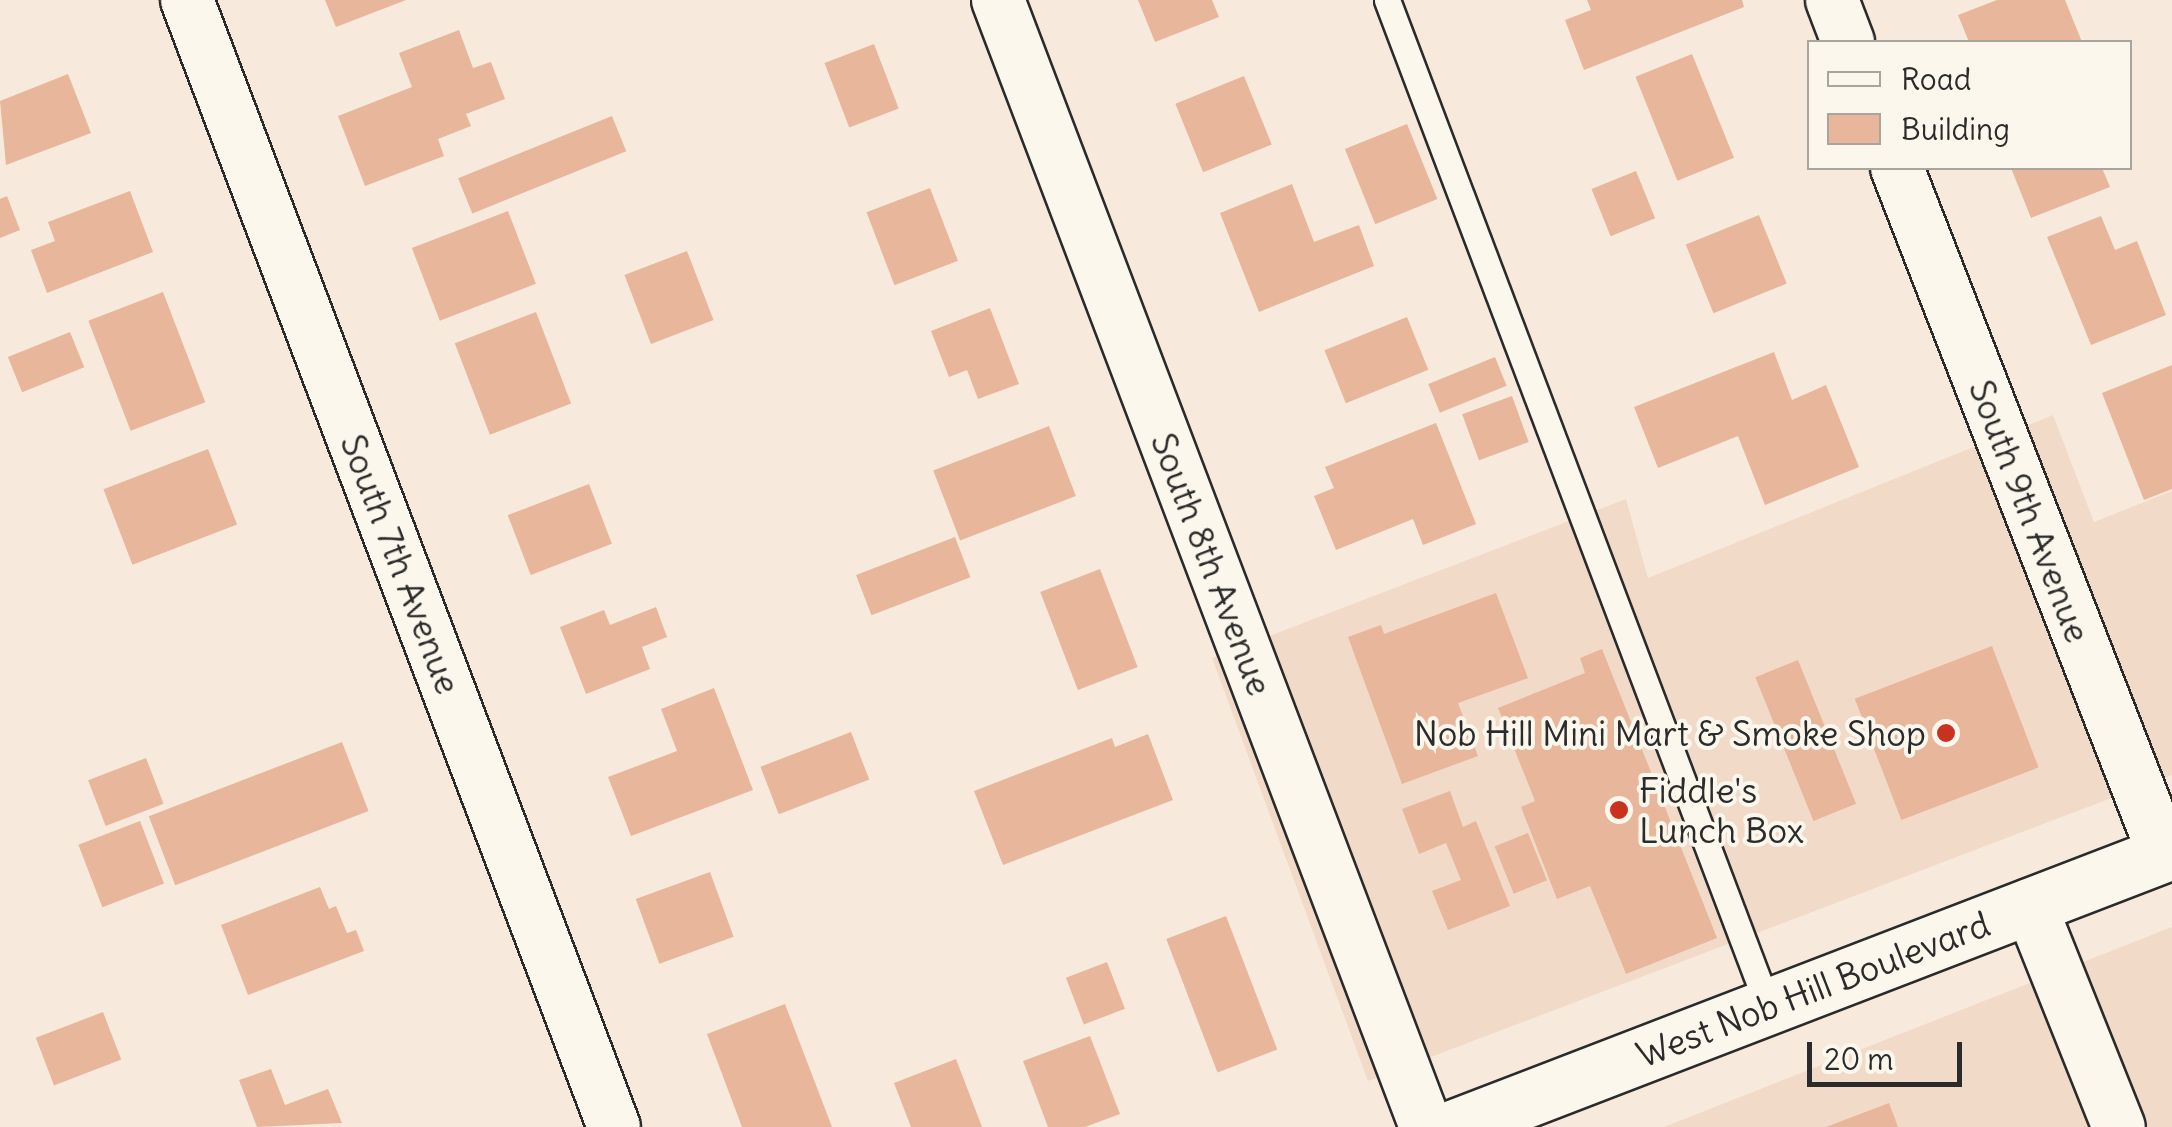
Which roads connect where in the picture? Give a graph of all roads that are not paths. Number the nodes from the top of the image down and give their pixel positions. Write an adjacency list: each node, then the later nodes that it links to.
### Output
1 (187, 0): 10 (street, South 7th Avenue)
2 (998, 0): 11 (street, South 8th Avenue)
3 (1386, 0): 9 (lane)
4 (1832, 0): 5 (street)
5 (1847, 40)
6 (1898, 170): 7 (street, South 9th Avenue)
7 (2168, 852): 8 (main road, West Nob Hill Boulevard)
8 (2030, 905): 9 (main road, West Nob Hill Boulevard); 13 (street)
9 (1768, 1006): 12 (main road, West Nob Hill Boulevard)
10 (614, 1127)
11 (1426, 1127)
12 (1454, 1127)
13 (2119, 1127)

